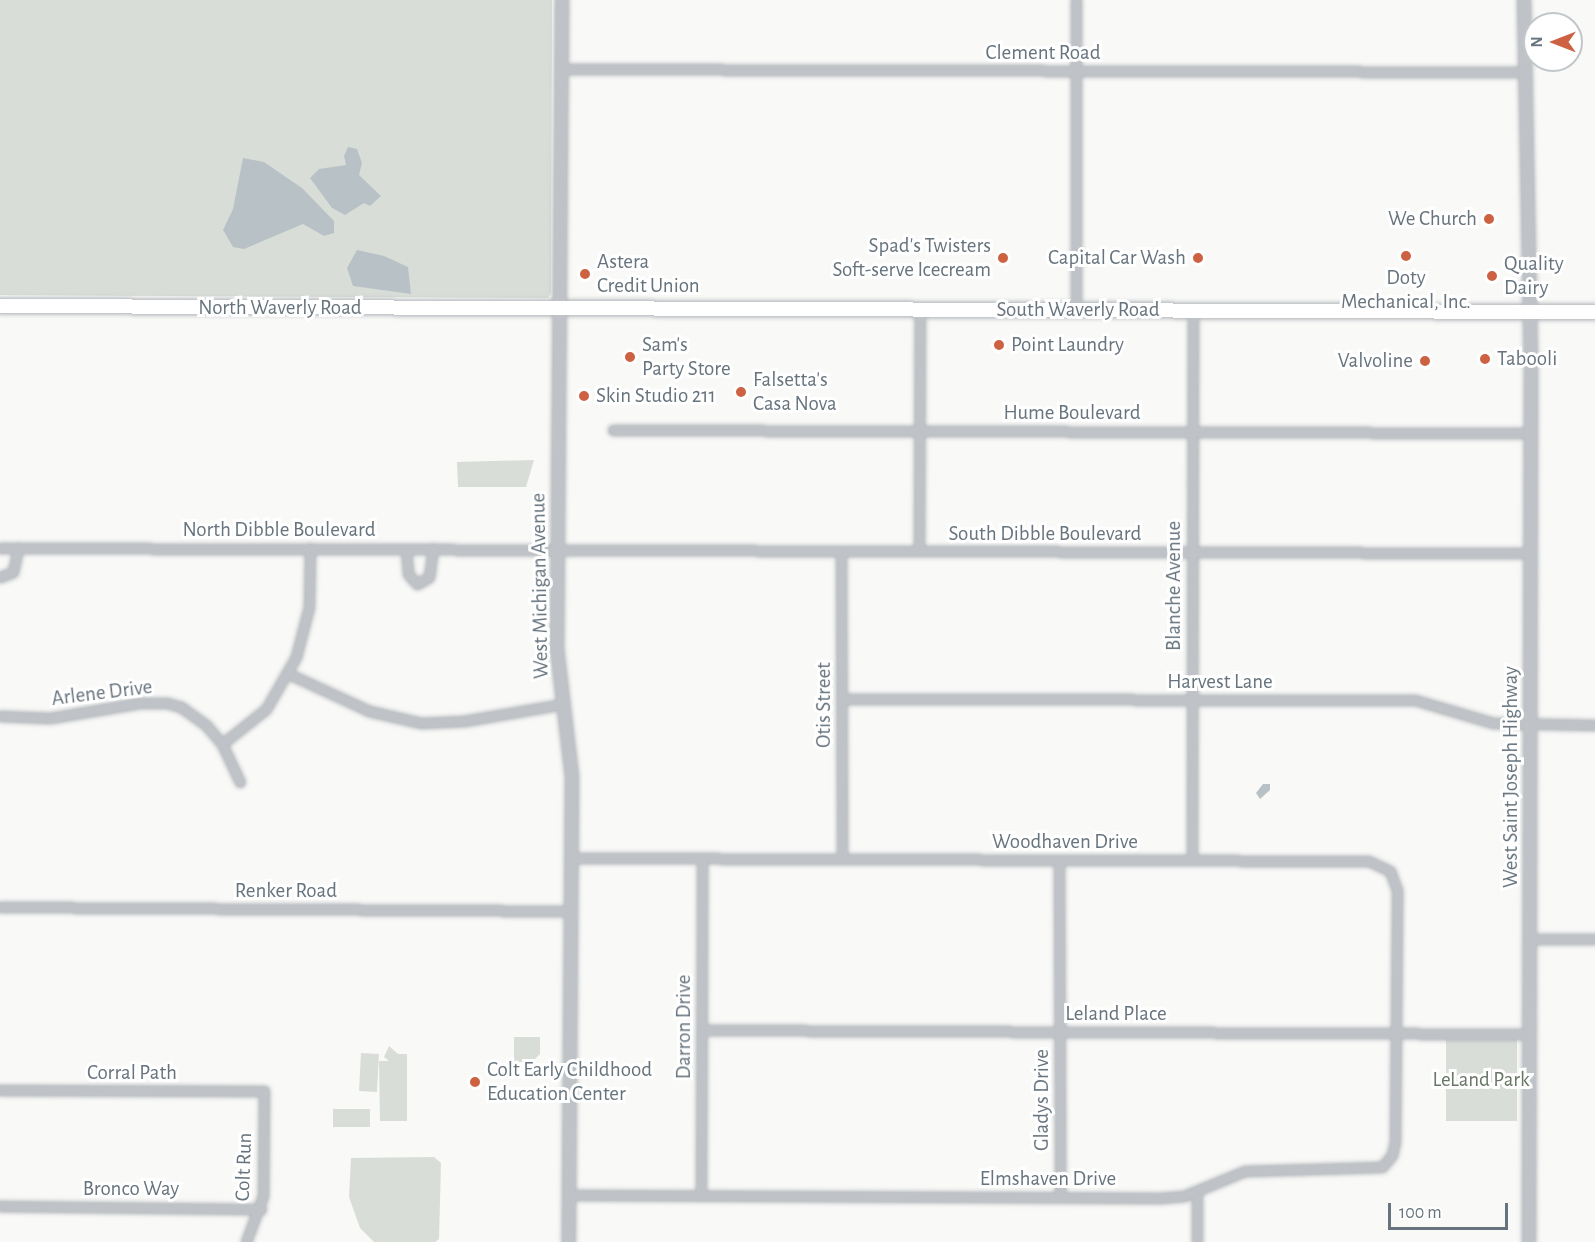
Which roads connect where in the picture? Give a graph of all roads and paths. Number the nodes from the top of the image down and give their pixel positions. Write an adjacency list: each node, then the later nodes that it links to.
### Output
1 (562, 0): 3 (street, West Michigan Avenue)
2 (1076, 0): 4 (street)
3 (562, 69): 4 (street, Clement Road); 9 (street, West Michigan Avenue)
4 (1076, 71): 5 (street, Clement Road); 8 (street)
5 (1523, 72)
6 (1524, 72): 12 (street, West Saint Joseph Highway)
7 (0, 306): 9 (main road, North Waverly Road)
8 (1076, 309): 10 (main road, South Waverly Road); 11 (main road, South Waverly Road)
9 (561, 310): 10 (main road, South Waverly Road); 23 (street, West Michigan Avenue)
10 (920, 311): 15 (street)
11 (1193, 311): 12 (main road, South Waverly Road); 16 (street, Blanche Avenue)
12 (1529, 312): 13 (main road, South Waverly Road); 17 (street, West Saint Joseph Highway)
13 (1595, 312)
14 (614, 430): 15 (street, Hume Boulevard)
15 (919, 431): 16 (street, Hume Boulevard); 24 (street)
16 (1193, 432): 17 (street, Hume Boulevard); 27 (street, Blanche Avenue)
17 (1531, 433): 26 (street, West Saint Joseph Highway)
18 (0, 548): 19 (street, North Dibble Boulevard)
19 (18, 548): 20 (street, North Dibble Boulevard); 28 (street)
20 (310, 548): 22 (street, North Dibble Boulevard); 29 (street)
21 (432, 548): 22 (street, North Dibble Boulevard); 22 (street); 23 (street, North Dibble Boulevard)
22 (406, 549)
23 (558, 551): 25 (street, South Dibble Boulevard); 32 (street, West Michigan Avenue)
24 (919, 551): 25 (street, South Dibble Boulevard); 27 (street, South Dibble Boulevard)
25 (841, 552): 30 (street, Otis Street)
26 (1531, 553): 27 (street, South Dibble Boulevard); 34 (street, West Saint Joseph Highway)
27 (1192, 554): 31 (street, Blanche Avenue)
28 (0, 577)
29 (289, 674): 32 (street); 36 (street)
30 (842, 699): 31 (street, Harvest Lane); 40 (street, Otis Street)
31 (1192, 700): 34 (street, Harvest Lane); 42 (street, Blanche Avenue)
32 (563, 704): 38 (street, West Michigan Avenue)
33 (0, 716): 36 (street, Arlene Drive)
34 (1530, 725): 35 (street, Harvest Lane); 45 (street, West Saint Joseph Highway)
35 (1595, 725)
36 (222, 744): 37 (street, Arlene Drive)
37 (240, 782)
38 (572, 858): 39 (street, Woodhaven Drive); 44 (street, West Michigan Avenue)
39 (702, 858): 40 (street, Woodhaven Drive); 47 (street, Darron Drive)
40 (842, 858): 41 (street, Woodhaven Drive)
41 (1059, 860): 42 (street, Woodhaven Drive); 48 (street, Gladys Drive)
42 (1192, 860): 49 (street, Woodhaven Drive)
43 (0, 907): 44 (street, Renker Road)
44 (572, 910): 54 (street, West Michigan Avenue)
45 (1529, 939): 46 (street); 50 (street, West Saint Joseph Highway)
46 (1595, 939)
47 (702, 1030): 48 (street, Leland Place); 55 (street, Darron Drive)
48 (1060, 1032): 49 (street, Leland Place); 56 (street, Gladys Drive)
49 (1395, 1034): 50 (street, Leland Place); 53 (street, Elmshaven Drive)
50 (1529, 1034): 62 (street, West Saint Joseph Highway)
51 (0, 1090): 52 (street, Corral Path)
52 (264, 1091): 58 (street, Colt Run)
53 (1197, 1192): 56 (street, Elmshaven Drive); 61 (street)
54 (569, 1195): 55 (street, Elmshaven Drive); 60 (street, West Michigan Avenue)
55 (701, 1195): 56 (street, Elmshaven Drive)
56 (1060, 1197)
57 (0, 1206): 58 (street, Bronco Way)
58 (261, 1209): 59 (street, Colt Run)
59 (246, 1242)
60 (569, 1242)
61 (1197, 1242)
62 (1529, 1242)

